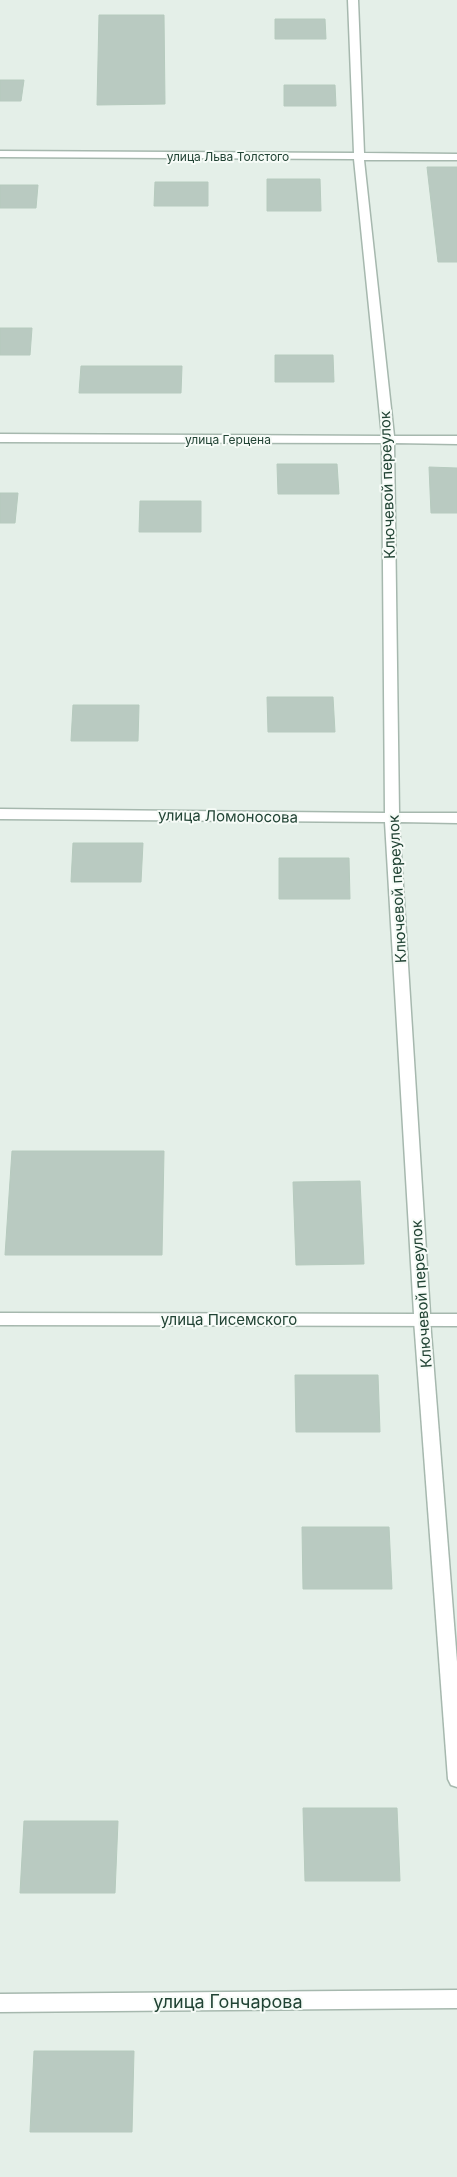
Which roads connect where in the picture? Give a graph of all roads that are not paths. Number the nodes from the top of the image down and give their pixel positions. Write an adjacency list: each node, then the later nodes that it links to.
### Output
1 (353, 0): 3 (street, Ключевой переулок)
2 (0, 154): 3 (street, улица Льва Толстого)
3 (358, 157): 4 (street, улица Льва Толстого); 6 (street, Ключевой переулок)
4 (457, 157)
5 (0, 438): 6 (street, улица Герцена)
6 (388, 440): 7 (street, улица Герцена); 9 (street, Ключевой переулок)
7 (457, 440)
8 (0, 814): 9 (street, улица Ломоносова)
9 (392, 818): 10 (street, улица Ломоносова); 12 (street, Ключевой переулок)
10 (457, 818)
11 (0, 1318): 12 (street, улица Писемского)
12 (422, 1320): 13 (street, улица Писемского); 14 (street, Ключевой переулок)
13 (457, 1320)
14 (457, 1779)
15 (457, 1999): 16 (street, улица Гончарова)
16 (0, 2003)

